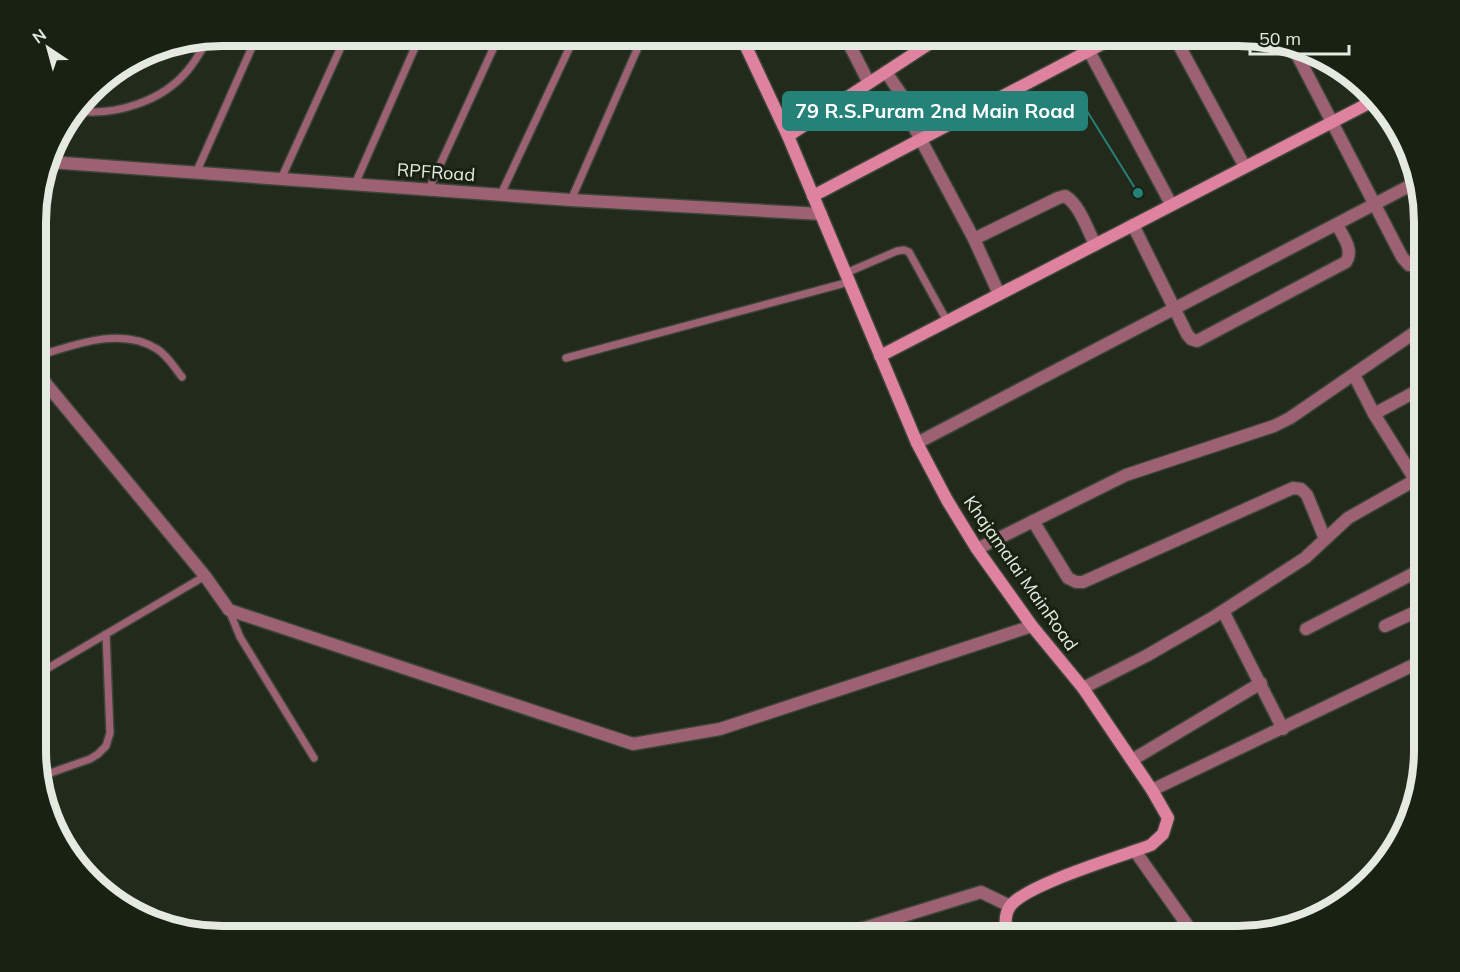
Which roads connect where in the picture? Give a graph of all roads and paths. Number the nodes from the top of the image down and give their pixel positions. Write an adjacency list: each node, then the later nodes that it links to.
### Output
1 (253, 46): 24 (lane)
2 (341, 46): 25 (lane)
3 (416, 46): 26 (lane)
4 (494, 46): 28 (lane)
5 (570, 46): 29 (lane)
6 (639, 46): 31 (lane)
7 (746, 46): 20 (main road, Khajamalai MainRoad)
8 (850, 46): 16 (street)
9 (926, 46): 15 (main road)
10 (1098, 46): 13 (main road)
11 (1179, 46): 23 (street)
12 (203, 48): 18 (lane)
13 (1089, 51): 21 (main road); 32 (street)
14 (1299, 58): 19 (street)
15 (886, 72): 16 (main road); 21 (street)
16 (869, 83): 20 (main road)
17 (1367, 104): 19 (main road)
18 (86, 111)
19 (1333, 122): 23 (main road); 33 (street)
20 (788, 136): 30 (main road, Khajamalai MainRoad)
21 (921, 139): 30 (main road); 37 (street)
22 (57, 163): 24 (street, RPFRoad)
23 (1245, 166): 32 (main road)
24 (196, 172): 25 (street, RPFRoad)
25 (281, 179): 26 (street, RPFRoad)
26 (355, 184): 28 (street, RPFRoad)
27 (1409, 186): 33 (street)
28 (429, 189): 29 (street, RPFRoad)
29 (501, 194): 31 (street, RPFRoad)
30 (813, 196): 34 (main road, Khajamalai MainRoad)
31 (571, 200): 34 (street, RPFRoad)
32 (1172, 204): 35 (main road)
33 (1373, 205): 36 (street); 39 (street)
34 (821, 214): 40 (main road, Khajamalai MainRoad)
35 (1133, 225): 38 (main road); 42 (street)
36 (1337, 225): 42 (street); 42 (street)
37 (974, 239): 38 (street); 41 (street)
38 (1095, 244): 41 (main road)
39 (1413, 265)
40 (848, 278): 43 (lane); 46 (main road, Khajamalai MainRoad); 47 (lane)
41 (999, 294): 43 (main road)
42 (1174, 308): 53 (street)
43 (947, 321): 46 (main road)
44 (1413, 334): 48 (street)
45 (46, 353): 49 (lane)
46 (880, 356): 53 (main road, Khajamalai MainRoad)
47 (566, 358)
48 (1354, 375): 52 (street); 56 (street)
49 (182, 377)
50 (46, 384): 60 (street)
51 (1413, 393): 52 (street)
52 (1374, 414): 54 (street)
53 (917, 443): 58 (main road, Khajamalai MainRoad)
54 (1413, 469)
55 (1413, 480): 57 (street)
56 (1033, 521): 57 (street); 58 (street)
57 (1325, 539): 62 (street)
58 (977, 549): 64 (main road, Khajamalai MainRoad)
59 (1413, 574): 66 (street)
60 (205, 576): 61 (street); 67 (lane)
61 (229, 610): 64 (street); 73 (lane)
62 (1223, 610): 70 (street); 71 (street)
63 (1413, 613): 65 (street)
64 (1032, 626): 71 (main road, Khajamalai MainRoad)
65 (1385, 626)
66 (1306, 629)
67 (106, 634): 69 (lane); 75 (lane)
68 (1413, 665): 72 (street)
69 (46, 670)
70 (1261, 683): 72 (street); 74 (street)
71 (1083, 688): 74 (main road, Khajamalai MainRoad)
72 (1284, 729): 76 (street)
73 (314, 758)
74 (1132, 760): 76 (main road, Khajamalai MainRoad)
75 (48, 774)
76 (1152, 790): 77 (main road, Khajamalai MainRoad)
77 (1135, 851): 78 (main road, Khajamalai MainRoad); 81 (street)
78 (1010, 906): 79 (street); 80 (main road)
79 (873, 925)
80 (1005, 925)
81 (1187, 925)

